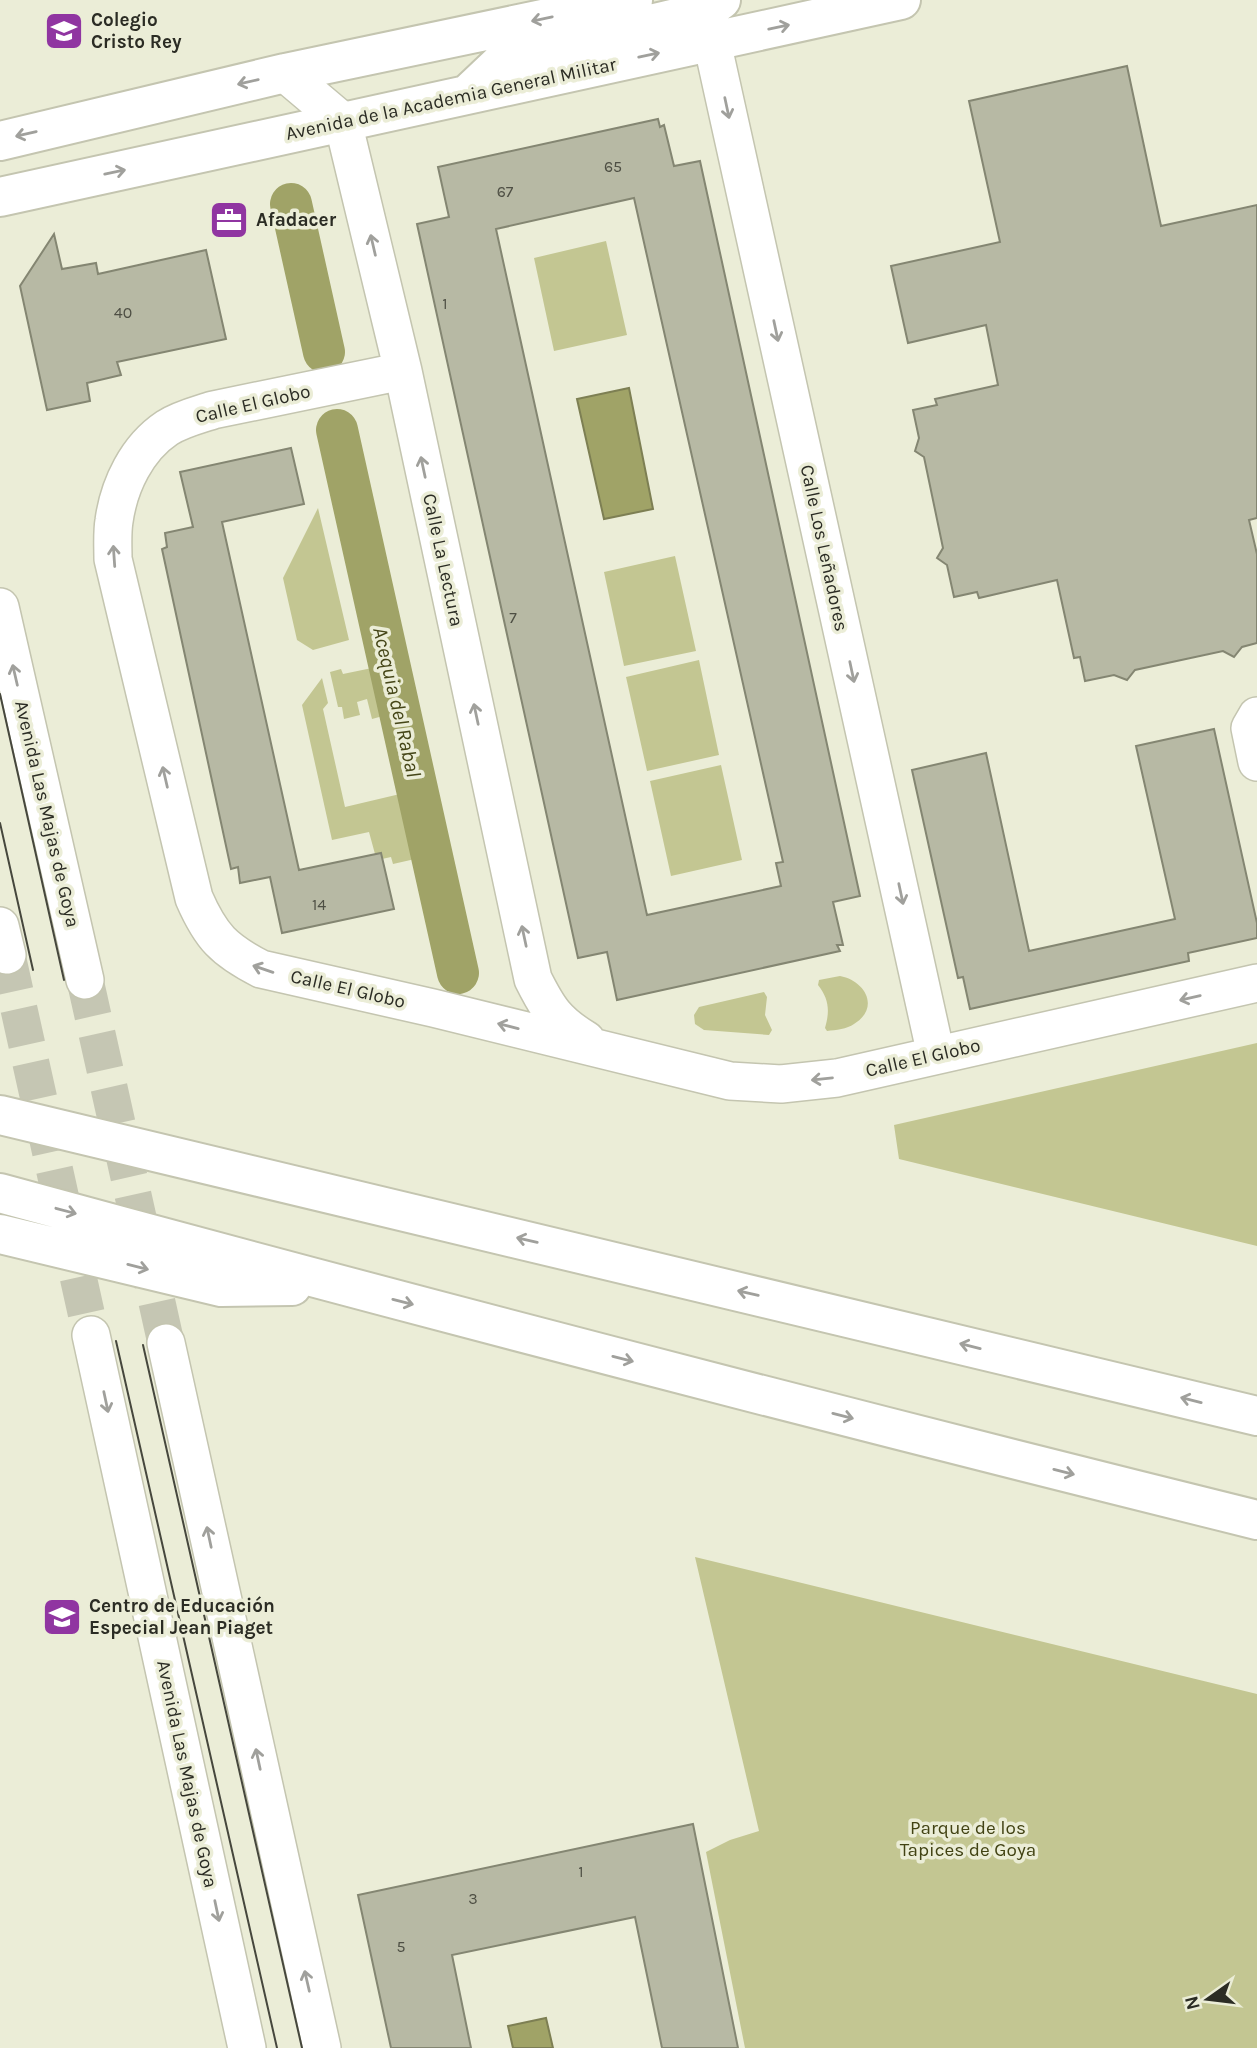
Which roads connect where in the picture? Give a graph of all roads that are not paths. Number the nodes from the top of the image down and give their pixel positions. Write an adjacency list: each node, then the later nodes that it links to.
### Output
1 (633, 0): 4 (main road, one-way to 4)
2 (901, 0): 3 (main road, Avenida de la Academia General Militar, one-way to 2)
3 (703, 14): 5 (main road, Avenida de la Academia General Militar, one-way to 3); 15 (street, Calle Los Leñadores, one-way to 15)
4 (285, 73): 5 (street); 6 (main road, one-way to 6)
5 (343, 122): 7 (main road, Avenida de la Academia General Militar, one-way to 5); 8 (street, Calle La Lectura, one-way to 5)
6 (0, 141)
7 (0, 197)
8 (403, 372): 14 (street, Calle La Lectura, one-way to 8); 14 (street, Calle El Globo, one-way to 8)
9 (0, 607): 12 (street, Avenida Las Majas de Goya, one-way to 9)
10 (1257, 716): 11 (street)
11 (1257, 762)
12 (85, 980)
13 (1257, 983): 15 (street, Calle El Globo, one-way to 15)
14 (599, 1048): 15 (street, Calle El Globo, one-way to 14)
15 (936, 1055)
16 (3, 1115): 22 (main road, one-way to 16)
17 (0, 1193): 19 (main road, one-way to 19)
18 (0, 1234): 19 (main road, one-way to 19)
19 (337, 1285): 23 (main road, one-way to 23)
20 (91, 1335): 24 (street, Avenida Las Majas de Goya, one-way to 24)
21 (166, 1343): 25 (street, one-way to 21)
22 (1257, 1416)
23 (1257, 1520)
24 (247, 2048)
25 (322, 2048)

